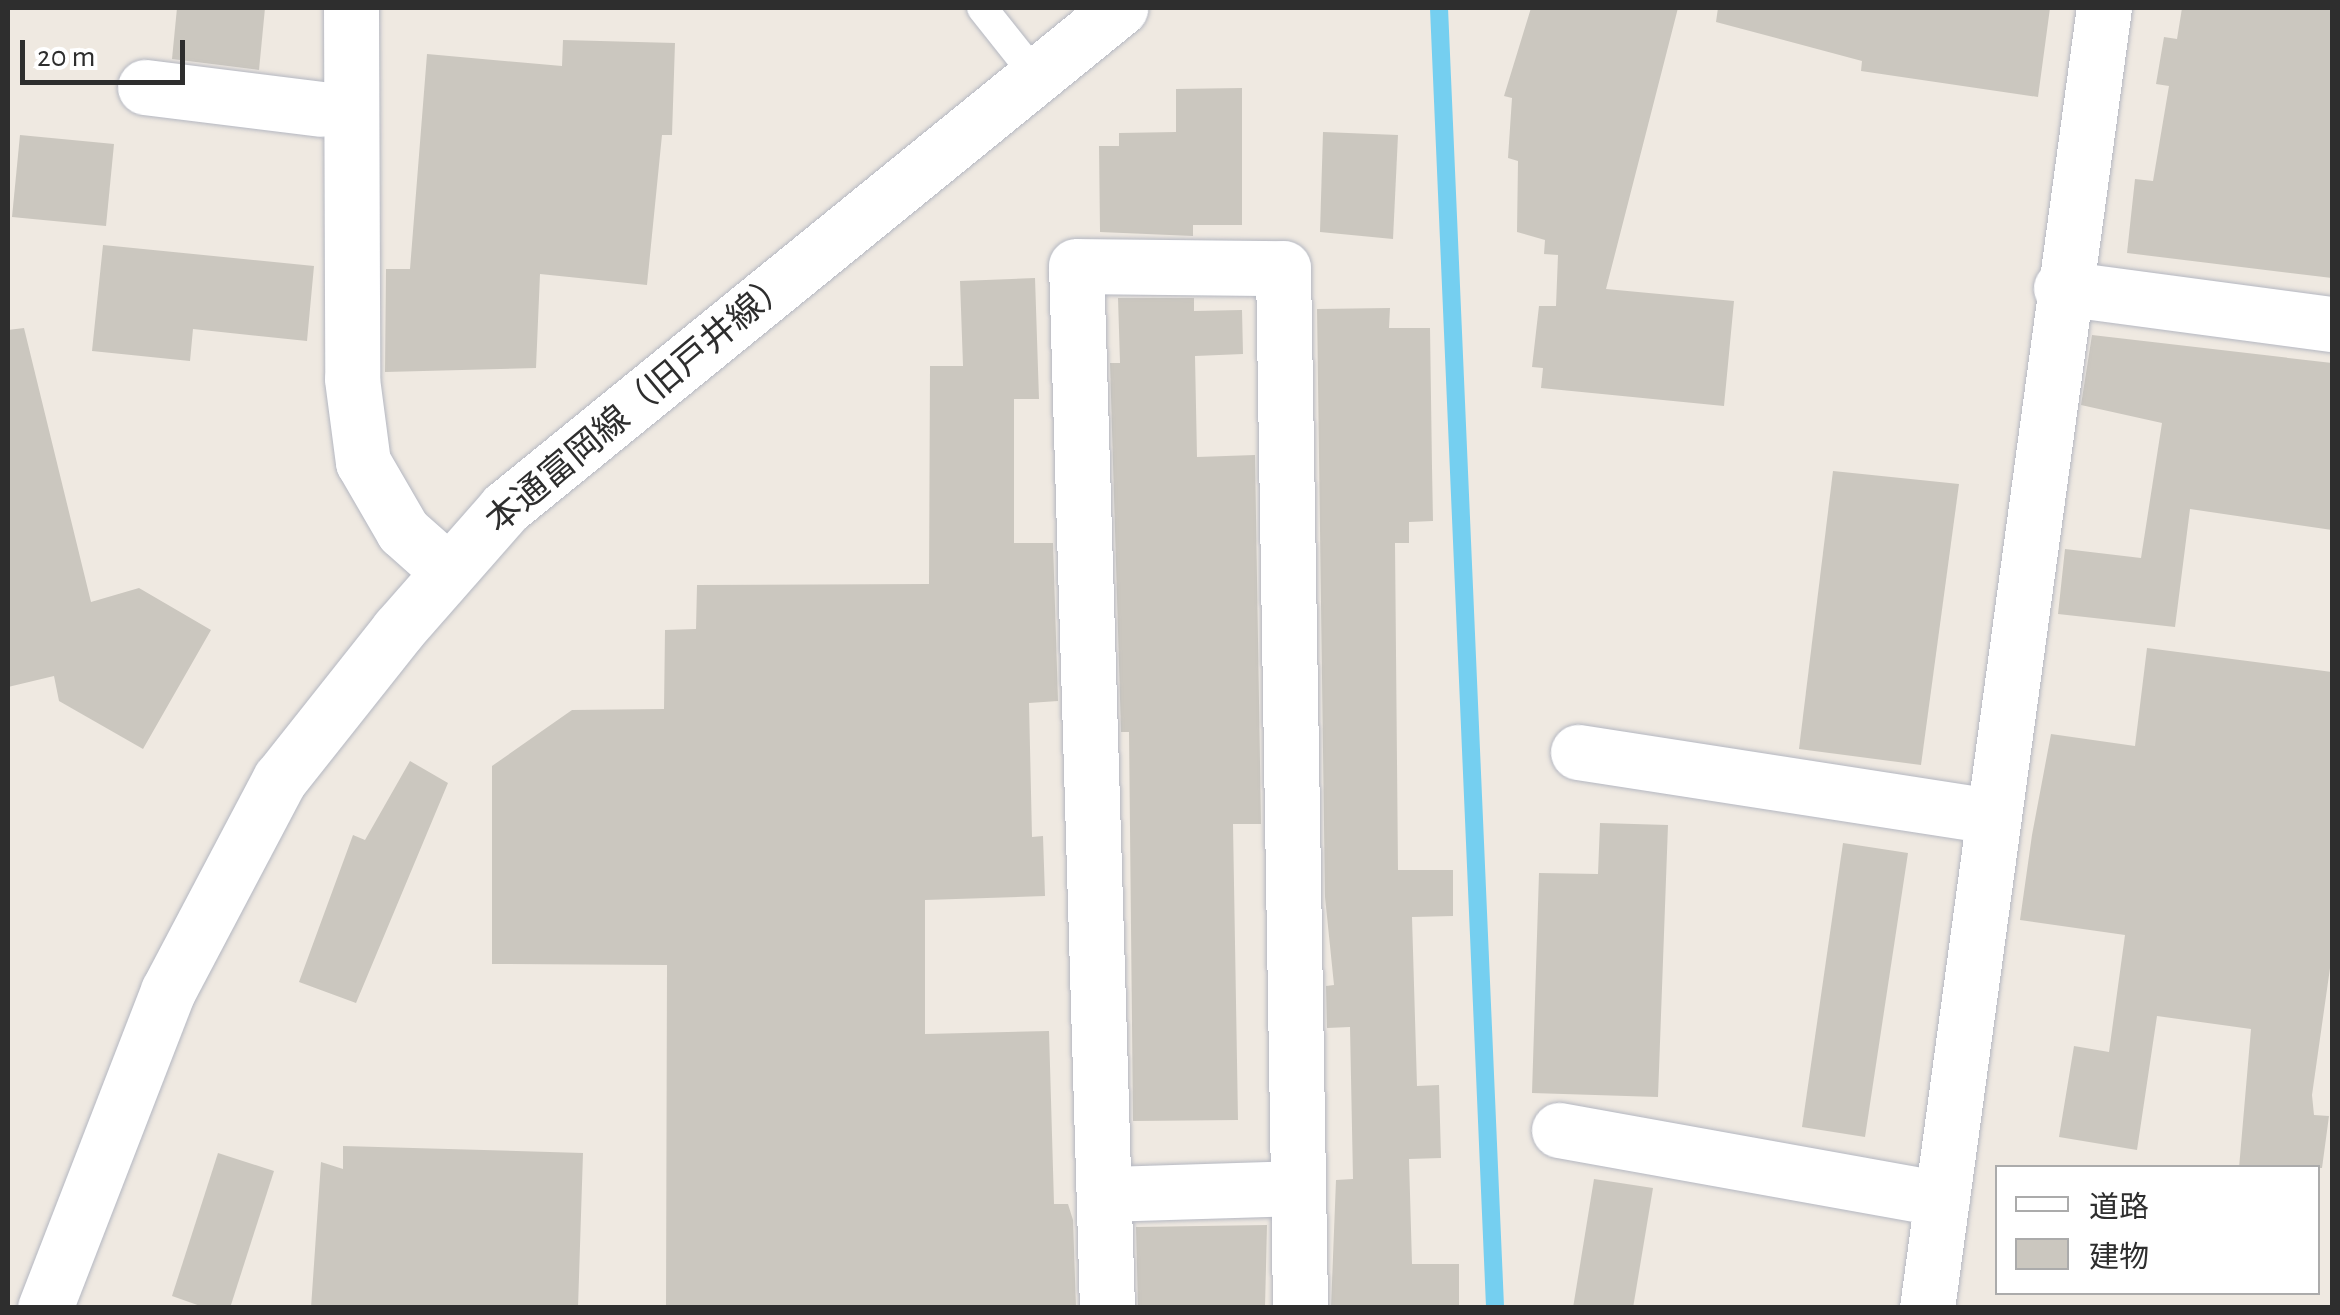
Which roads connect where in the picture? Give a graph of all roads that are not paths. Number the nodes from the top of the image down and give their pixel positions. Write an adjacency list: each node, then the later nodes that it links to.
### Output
1 (351, 8): 10 (street)
2 (982, 8): 5 (lane)
3 (2104, 8): 8 (street)
4 (1101, 13): 5 (street, 本通富岡線（旧戸井線）)
5 (1036, 76): 10 (street, 本通富岡線（旧戸井線）)
6 (145, 87): 7 (street)
7 (321, 109)
8 (2061, 288): 9 (street); 12 (street)
9 (2332, 324)
10 (448, 572): 17 (street, 本通富岡線（旧戸井線）)
11 (1578, 752): 12 (street)
12 (1992, 816): 16 (street)
13 (1559, 1130): 16 (street)
14 (1296, 1188): 15 (street); 15 (street); 19 (street)
15 (1106, 1194): 18 (street)
16 (1942, 1199): 20 (street)
17 (45, 1308)
18 (1107, 1308)
19 (1300, 1308)
20 (1927, 1308)

